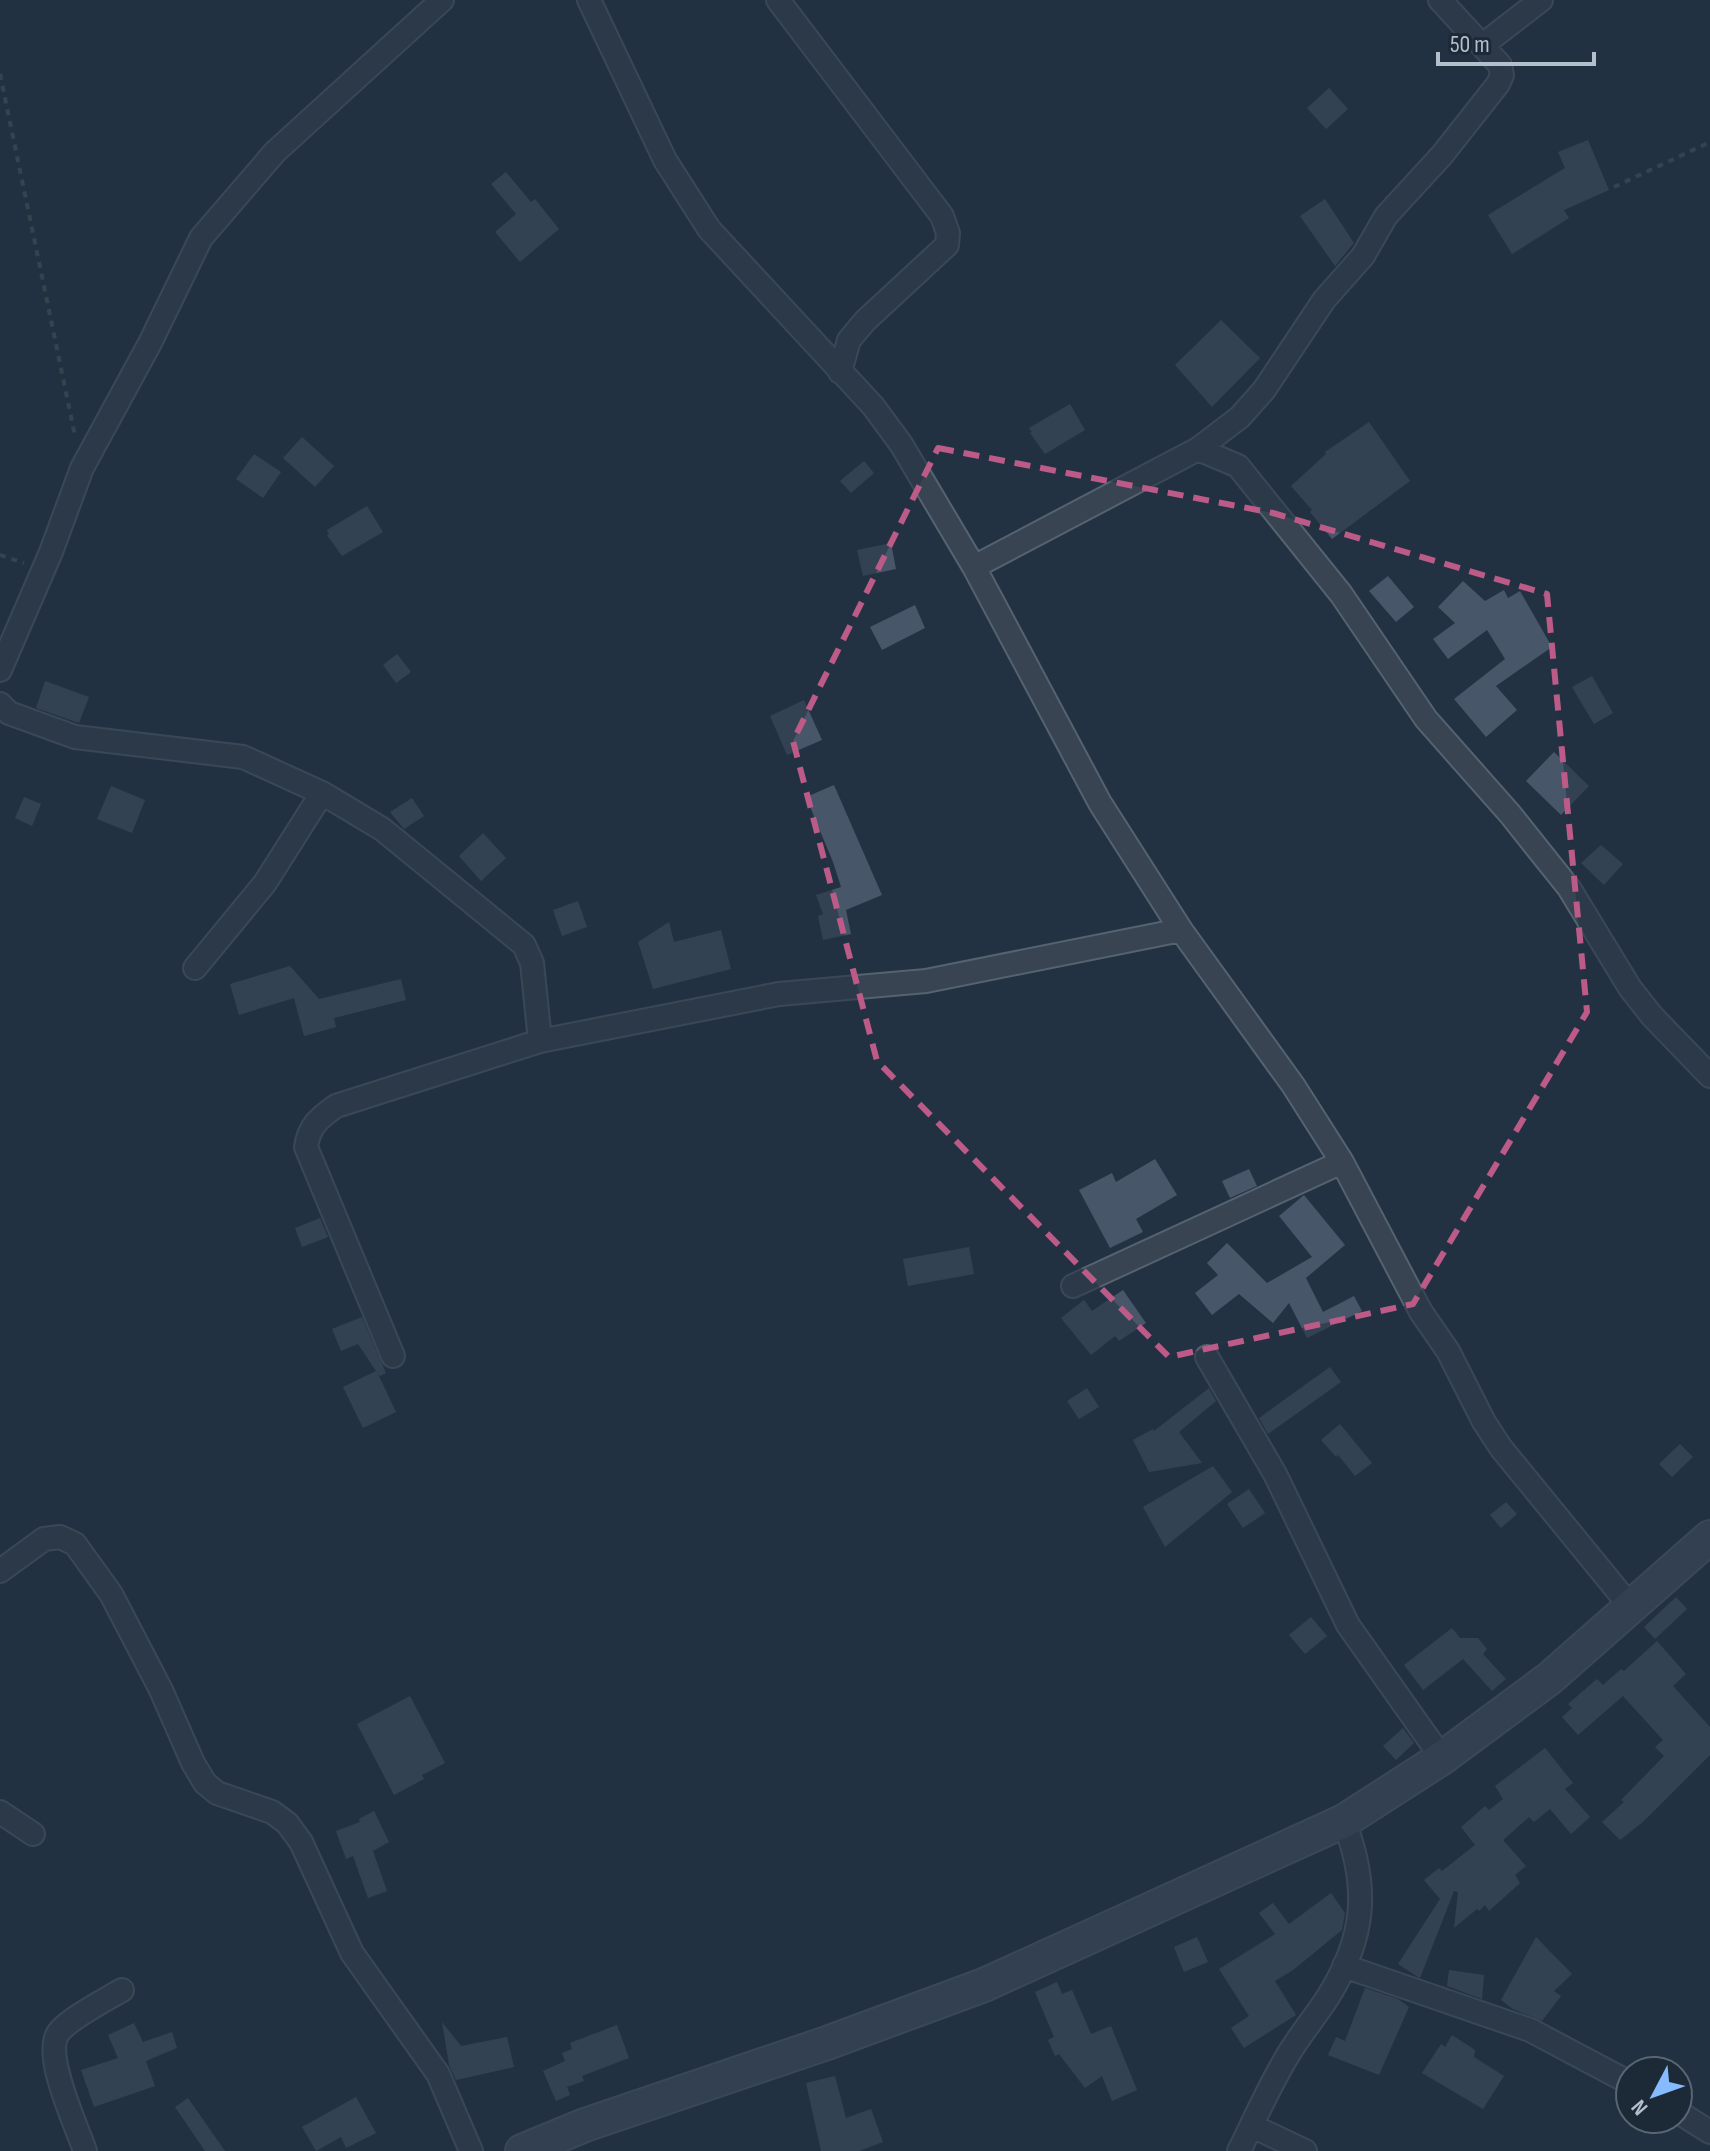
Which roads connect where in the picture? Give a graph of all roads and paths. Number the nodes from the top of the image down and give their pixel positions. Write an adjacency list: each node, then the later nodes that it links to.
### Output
1 (442, 0): 12 (street)
2 (589, 0): 10 (street)
3 (778, 0): 10 (street)
4 (1440, 0): 6 (street)
5 (1541, 0): 6 (street)
6 (1484, 44): 11 (street)
7 (0, 74): 12 (path)
8 (1710, 142): 9 (path)
9 (1614, 187)
10 (840, 372): 13 (street)
11 (1198, 449): 13 (street); 20 (street)
12 (82, 468): 14 (street)
13 (974, 567): 17 (street)
14 (0, 670)
15 (0, 704): 16 (street)
16 (322, 793): 18 (street); 19 (street)
17 (1181, 930): 19 (street); 21 (street)
18 (195, 968)
19 (540, 1041): 23 (street)
20 (1710, 1076)
21 (1342, 1162): 22 (street); 27 (street)
22 (1073, 1286)
23 (393, 1356)
24 (1207, 1357): 28 (street)
25 (1705, 1551): 27 (main road)
26 (0, 1571): 37 (street)
27 (1631, 1607): 28 (main road)
28 (1442, 1758): 30 (main road)
29 (0, 1812): 31 (street)
30 (1344, 1821): 32 (street); 38 (main road)
31 (33, 1834)
32 (1344, 1966): 34 (street); 35 (street)
33 (122, 1990): 36 (street)
34 (1614, 2075)
35 (1252, 2126): 39 (street); 40 (street)
36 (85, 2151)
37 (471, 2151)
38 (522, 2151)
39 (1239, 2151)
40 (1305, 2151)

